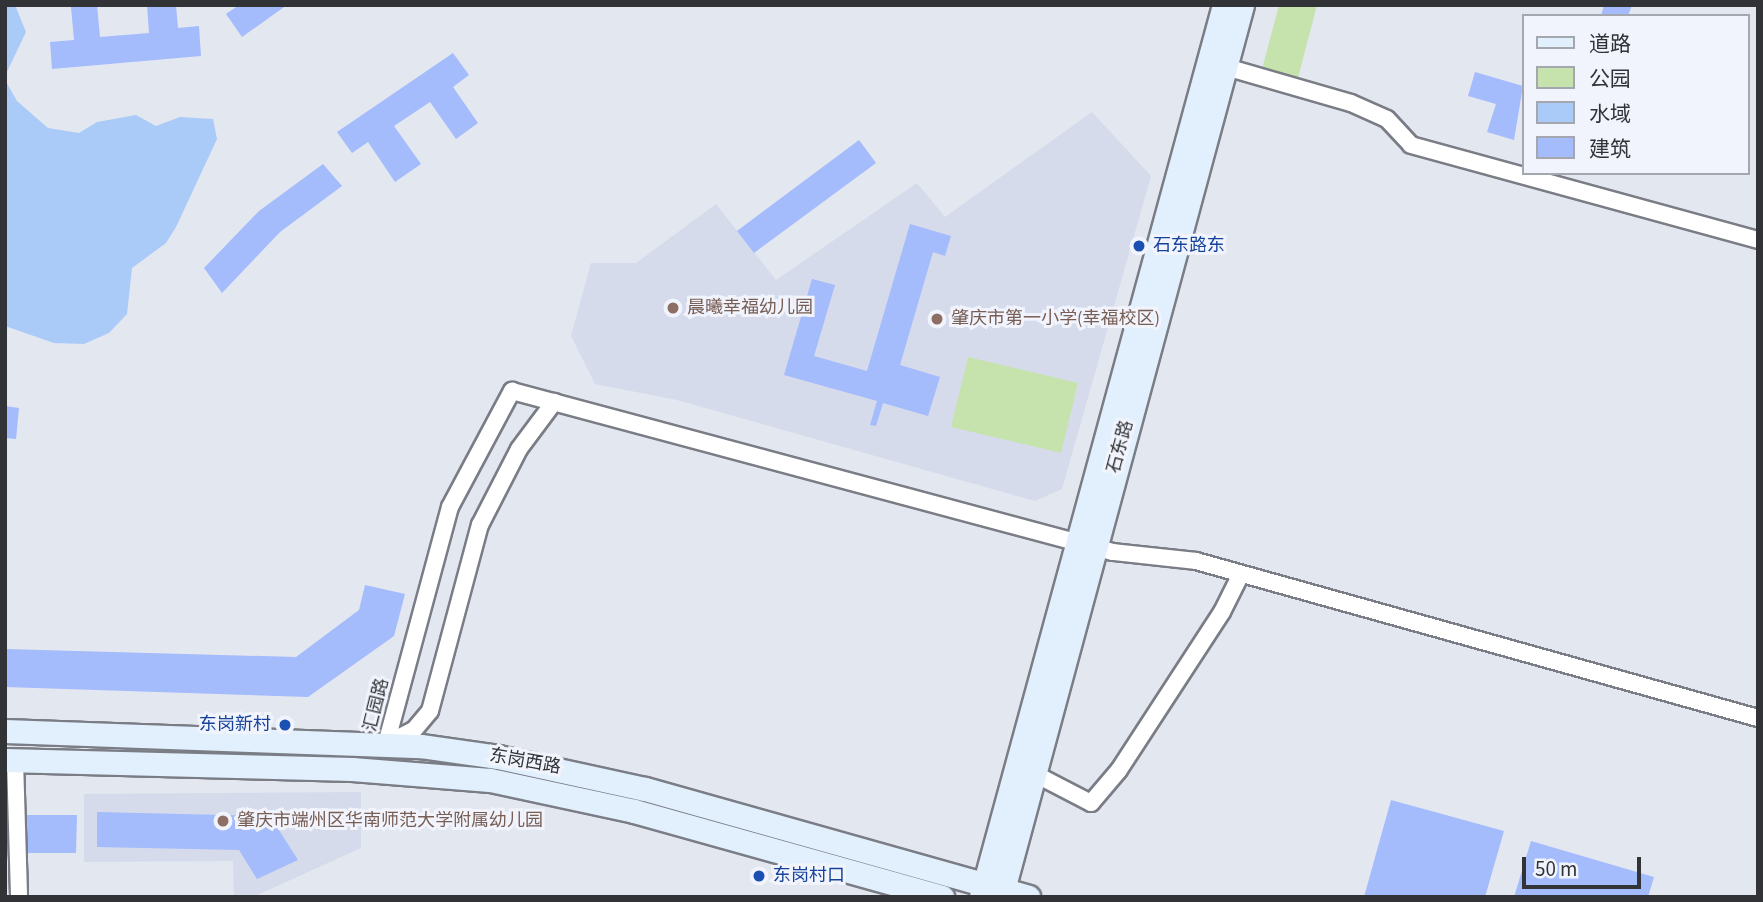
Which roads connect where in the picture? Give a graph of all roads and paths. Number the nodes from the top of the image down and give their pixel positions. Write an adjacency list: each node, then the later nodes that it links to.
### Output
1 (1224, 6): 2 (main road, 石东路); 5 (main road, 石东路)
2 (1226, 67): 3 (street); 5 (main road, 石东路)
3 (1758, 240)
4 (554, 402): 5 (street); 9 (street, 汇园路); 9 (street, 汇园路)
5 (1086, 545): 6 (street); 11 (main road, 石东路); 12 (main road, 石东路)
6 (1241, 574): 7 (street); 11 (street)
7 (1758, 718)
8 (5, 731): 9 (main road, 东岗西路)
9 (386, 744): 12 (main road, 东岗西路)
10 (10, 760): 13 (street); 14 (main road, 东岗西路)
11 (1035, 774): 12 (main road, 石东路)
12 (993, 892): 15 (main road, 东岗西路)
13 (19, 897)
14 (942, 897)
15 (1028, 897)

